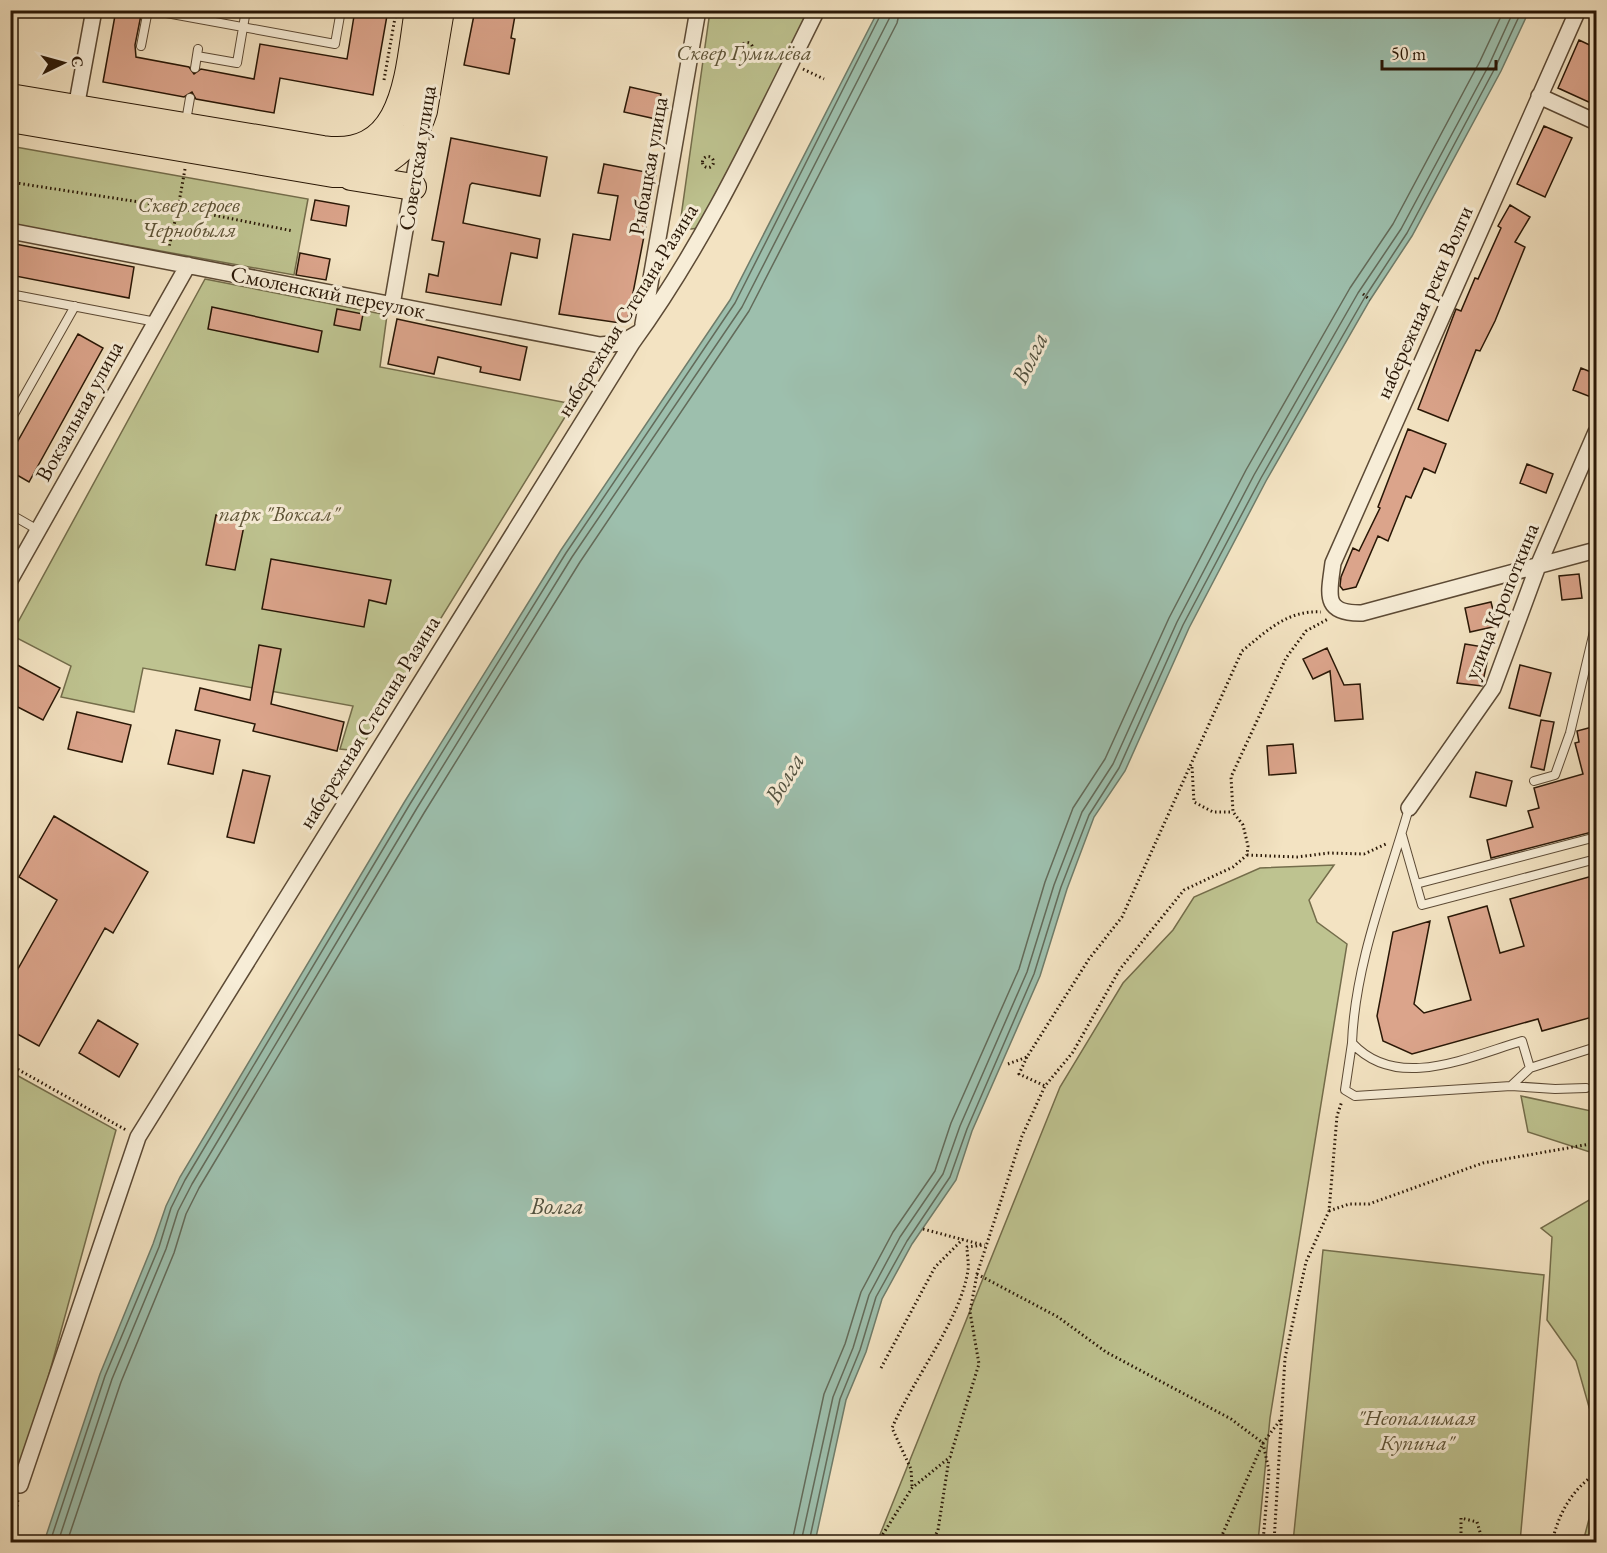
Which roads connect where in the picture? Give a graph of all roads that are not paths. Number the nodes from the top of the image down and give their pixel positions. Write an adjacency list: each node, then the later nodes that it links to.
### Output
1 (94, 10): 17 (street)
2 (149, 10): 10 (lane); 11 (lane)
3 (246, 10): 10 (lane)
4 (341, 10): 10 (lane)
5 (418, 10): 16 (main road, Советская улица)
6 (441, 10): 16 (main road, Советская улица)
7 (698, 10): 29 (street, Рыбацкая улица)
8 (818, 10): 29 (street, набережная Степана Разина)
9 (1578, 10): 14 (street, набережная реки Волги)
10 (243, 27): 12 (lane)
11 (141, 46)
12 (195, 68)
13 (10, 96): 17 (main road)
14 (1539, 96): 19 (street); 35 (street, набережная реки Волги)
15 (190, 98): 20 (lane)
16 (403, 101): 20 (main road); 21 (main road); 22 (street, Советская улица)
17 (77, 104): 20 (main road)
18 (10, 119): 21 (main road)
19 (1596, 122)
20 (185, 126)
21 (333, 174): 22 (main road)
22 (413, 187): 26 (street, Советская улица)
23 (10, 231): 24 (street, Смоленский переулок)
24 (188, 265): 26 (street, Смоленский переулок); 28 (street, Вокзальная улица)
25 (10, 294): 27 (lane)
26 (392, 305): 29 (street, Смоленский переулок)
27 (75, 306): 28 (lane); 30 (lane)
28 (156, 322): 33 (street, Вокзальная улица)
29 (642, 330): 49 (street, набережная Степана Разина)
30 (10, 421)
31 (1596, 432): 35 (street, улица Кропоткина)
32 (10, 514): 33 (lane)
33 (38, 530): 36 (street, Вокзальная улица)
34 (1596, 550): 35 (street)
35 (1538, 566): 39 (street, улица Кропоткина)
36 (10, 580)
37 (1596, 623): 38 (lane)
38 (1533, 781)
39 (1409, 808): 40 (lane)
40 (1402, 833): 43 (lane); 44 (lane)
41 (1596, 837): 43 (lane)
42 (1596, 859): 43 (lane)
43 (1416, 884)
44 (1352, 1044): 46 (lane); 47 (lane)
45 (1596, 1047): 46 (lane)
46 (1530, 1068): 47 (lane)
47 (1511, 1086): 48 (lane)
48 (1586, 1088)
49 (20, 1485)

